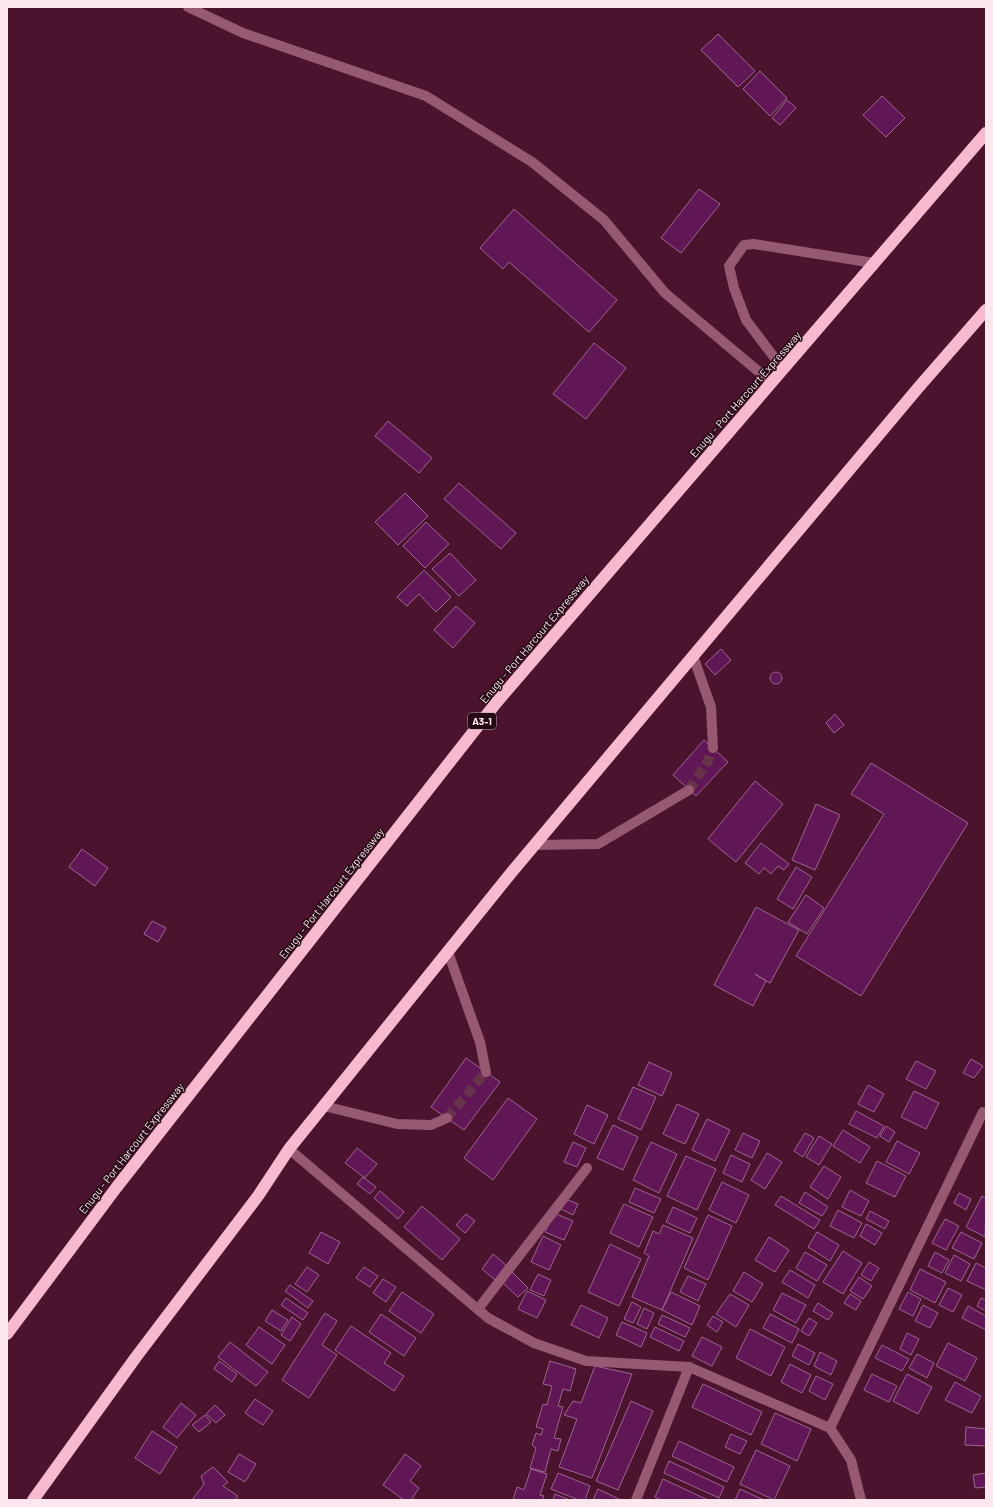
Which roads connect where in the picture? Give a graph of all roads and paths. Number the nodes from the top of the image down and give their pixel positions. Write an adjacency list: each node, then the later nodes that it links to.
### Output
1 (188, 7): 6 (street)
2 (986, 133): 3 (highway, Enugu - Port Harcourt Expressway / A3-1)
3 (874, 263): 5 (highway, Enugu - Port Harcourt Expressway / A3-1); 5 (street)
4 (986, 310): 7 (highway)
5 (783, 369): 6 (highway, Enugu - Port Harcourt Expressway / A3-1)
6 (771, 382): 19 (highway, Enugu - Port Harcourt Expressway / A3-1)
7 (693, 656): 8 (street); 10 (highway)
8 (713, 748)
9 (689, 790): 10 (street)
10 (534, 845): 11 (highway)
11 (448, 952): 12 (street); 13 (highway)
12 (486, 1072)
13 (324, 1106): 15 (street); 16 (highway)
14 (983, 1112): 21 (street)
15 (447, 1118)
16 (289, 1149): 18 (street); 22 (highway)
17 (587, 1168): 18 (street)
18 (478, 1309): 20 (street)
19 (7, 1334)
20 (689, 1367): 21 (street); 23 (street)
21 (830, 1428): 24 (street)
22 (33, 1500)
23 (636, 1500)
24 (861, 1500)

